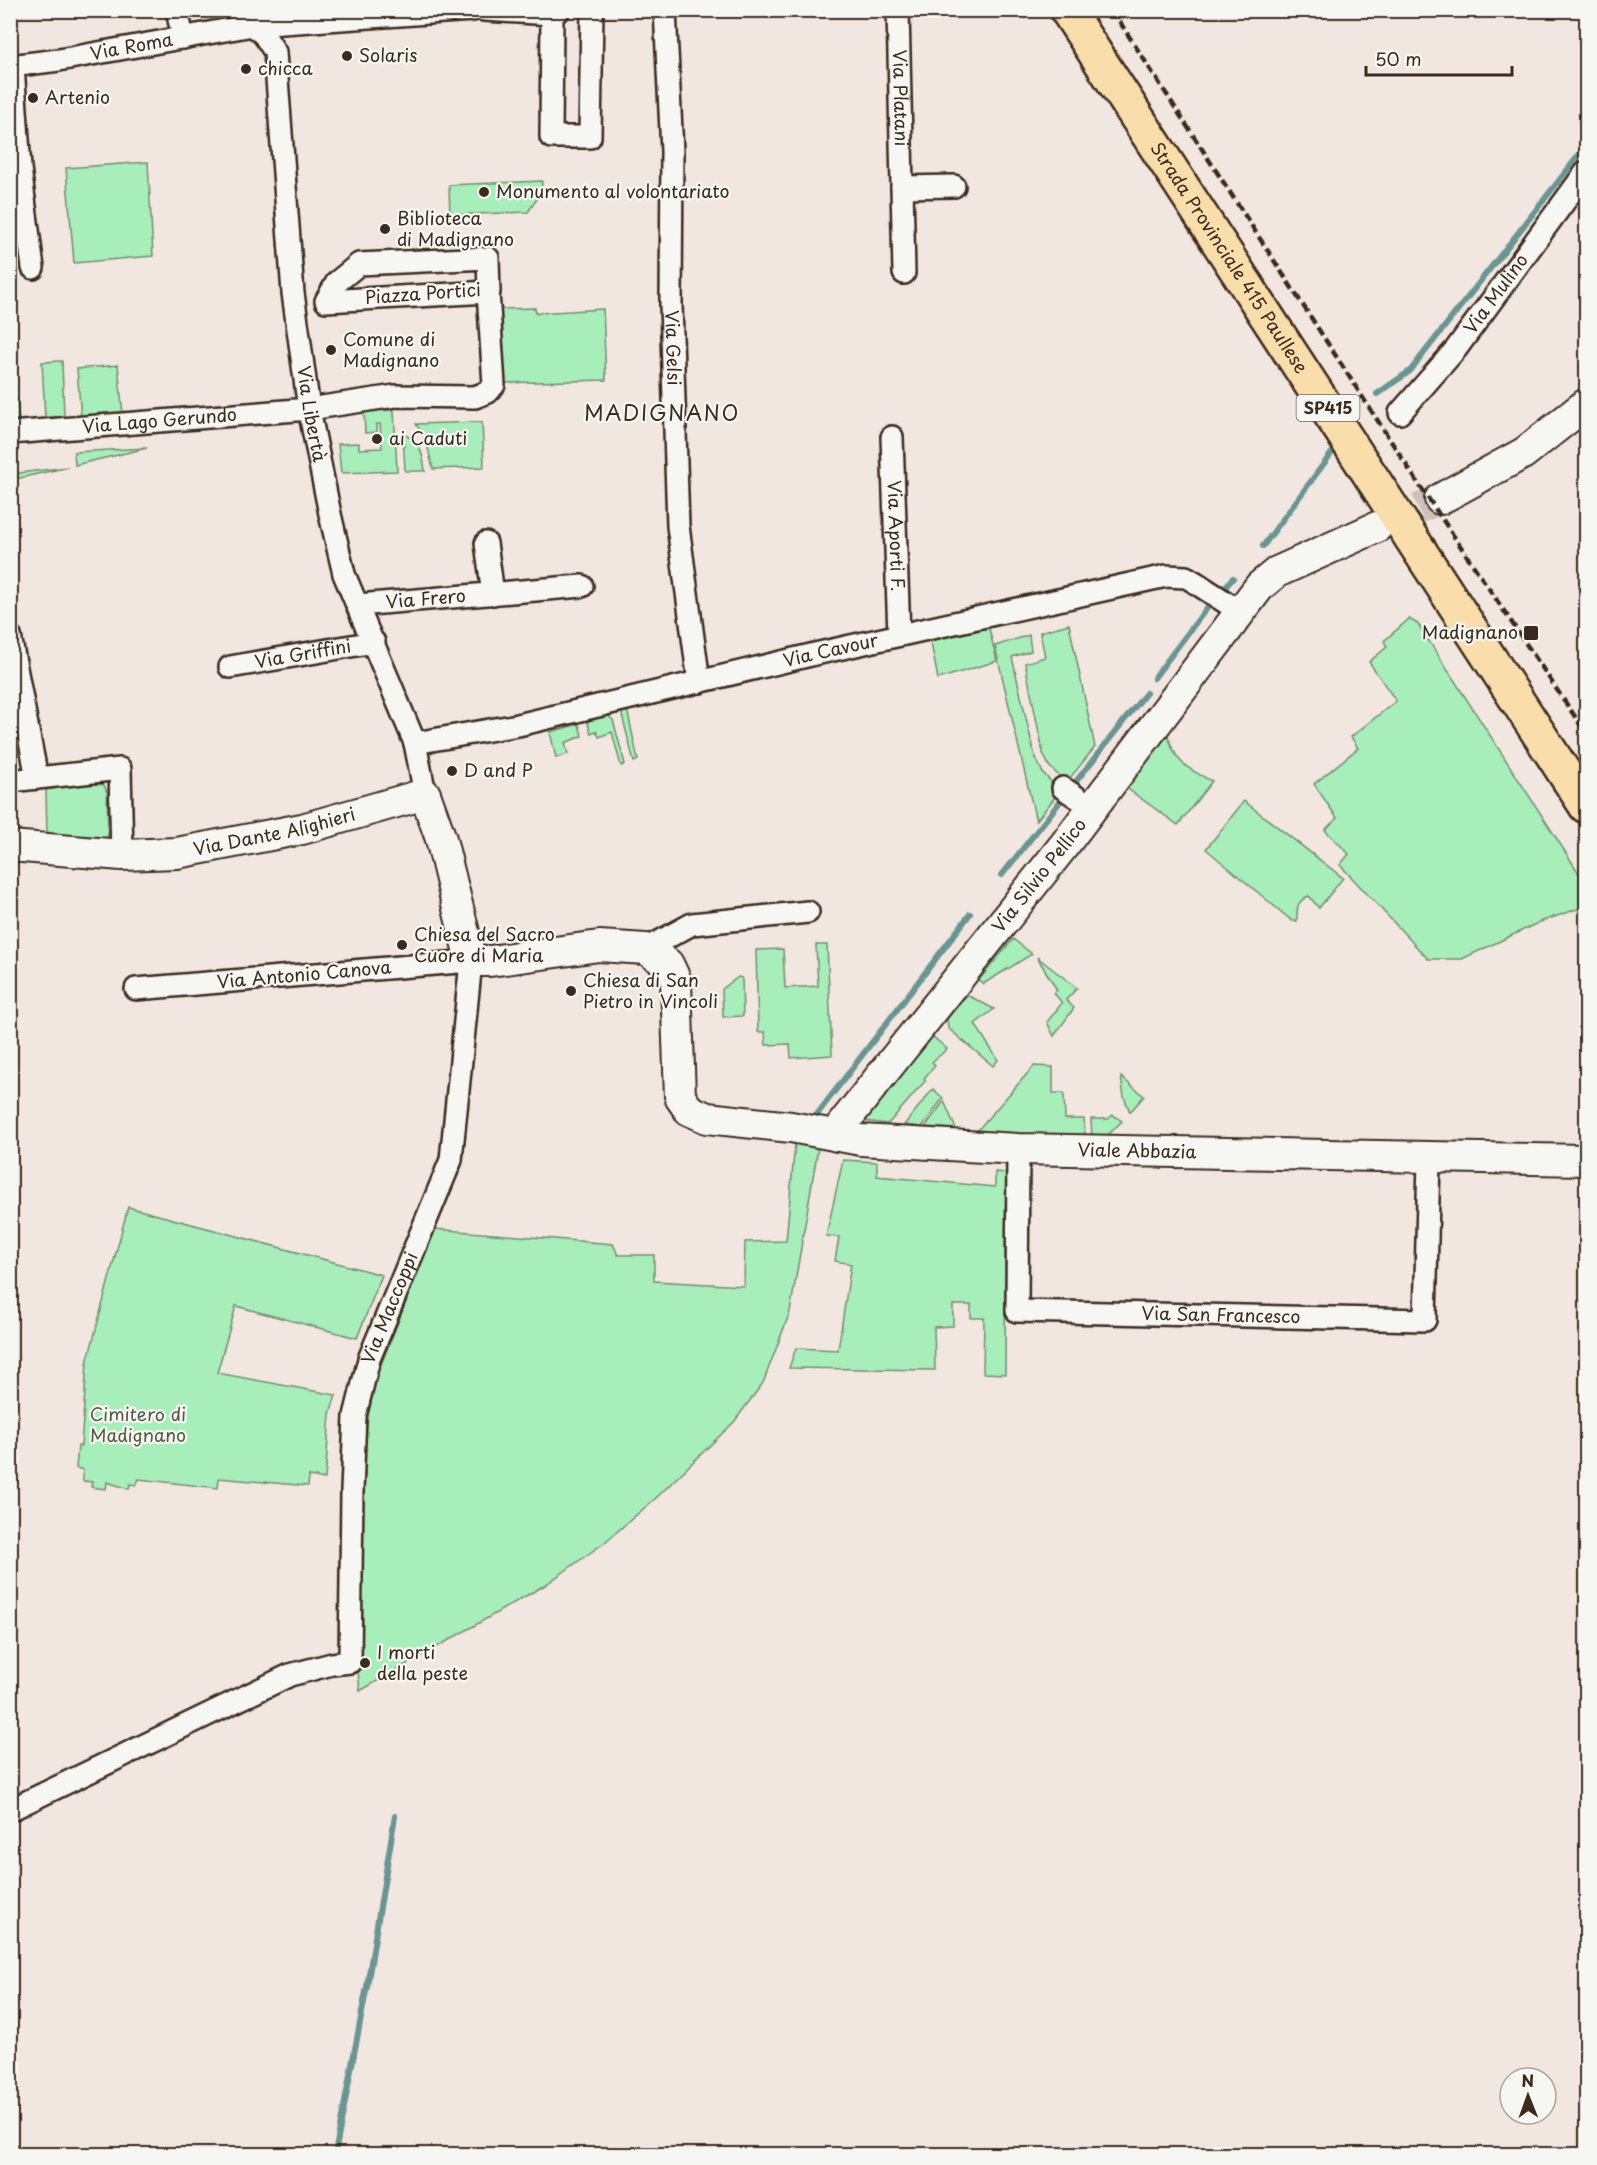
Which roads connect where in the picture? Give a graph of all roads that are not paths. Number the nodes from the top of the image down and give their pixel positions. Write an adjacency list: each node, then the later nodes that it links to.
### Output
1 (177, 10): 10 (street)
2 (473, 10): 9 (street, Via Roma)
3 (484, 10): 8 (street)
4 (592, 10): 8 (street)
5 (665, 10): 36 (street, Via Gelsi)
6 (898, 10): 14 (street, Via Platani)
7 (1067, 10): 41 (main road, Strada Provinciale 415 Paullese / SP415)
8 (555, 12)
9 (252, 18): 10 (street, Via Roma); 18 (street, Via Libertà)
10 (183, 38): 11 (street, Via Roma)
11 (12, 66): 15 (street)
12 (1587, 172): 22 (street, Via Mulino)
13 (954, 186): 14 (street)
14 (902, 187): 16 (street, Via Platani)
15 (33, 268)
16 (904, 273)
17 (488, 292): 19 (street, Piazza Portici); 19 (street, Piazza Portici); 21 (street, Via Lago Gerundo)
18 (293, 293): 19 (street, Piazza Portici); 21 (street, Via Libertà)
19 (326, 301)
20 (1587, 404): 25 (street)
21 (309, 409): 23 (street, Via Lago Gerundo); 30 (street, Via Libertà)
22 (1400, 413)
23 (10, 433)
24 (892, 437): 33 (street, Via Aporti F.)
25 (1440, 499)
26 (1377, 527): 31 (street)
27 (486, 543): 29 (street, Via Frero)
28 (582, 586): 29 (street, Via Frero)
29 (493, 594): 30 (street, Via Frero)
30 (358, 605): 34 (street, Via Libertà)
31 (1233, 608): 33 (street, Via Cavour); 48 (street, Via Silvio Pellico)
32 (10, 636): 38 (street)
33 (899, 636): 36 (street, Via Cavour)
34 (374, 642): 35 (street, Via Griffini); 37 (street, Via Libertà)
35 (230, 667)
36 (699, 682): 37 (street, Via Cavour)
37 (415, 743): 40 (street, Via Libertà)
38 (37, 778): 39 (street); 43 (street)
39 (10, 781)
40 (425, 794): 43 (street, Via Dante Alighieri); 46 (street)
41 (1587, 806)
42 (10, 846): 43 (street, Via Dante Alighieri)
43 (122, 855)
44 (808, 912): 45 (street)
45 (646, 949): 46 (street); 48 (street, Viale Abbazia)
46 (471, 961): 47 (street, Via Antonio Canova); 52 (street, Via Maccoppi)
47 (136, 989)
48 (837, 1136): 49 (street, Viale Abbazia)
49 (1018, 1149): 50 (street, Viale Abbazia); 50 (street, Via San Francesco)
50 (1429, 1159): 51 (street, Viale Abbazia)
51 (1587, 1160)
52 (10, 1810)

